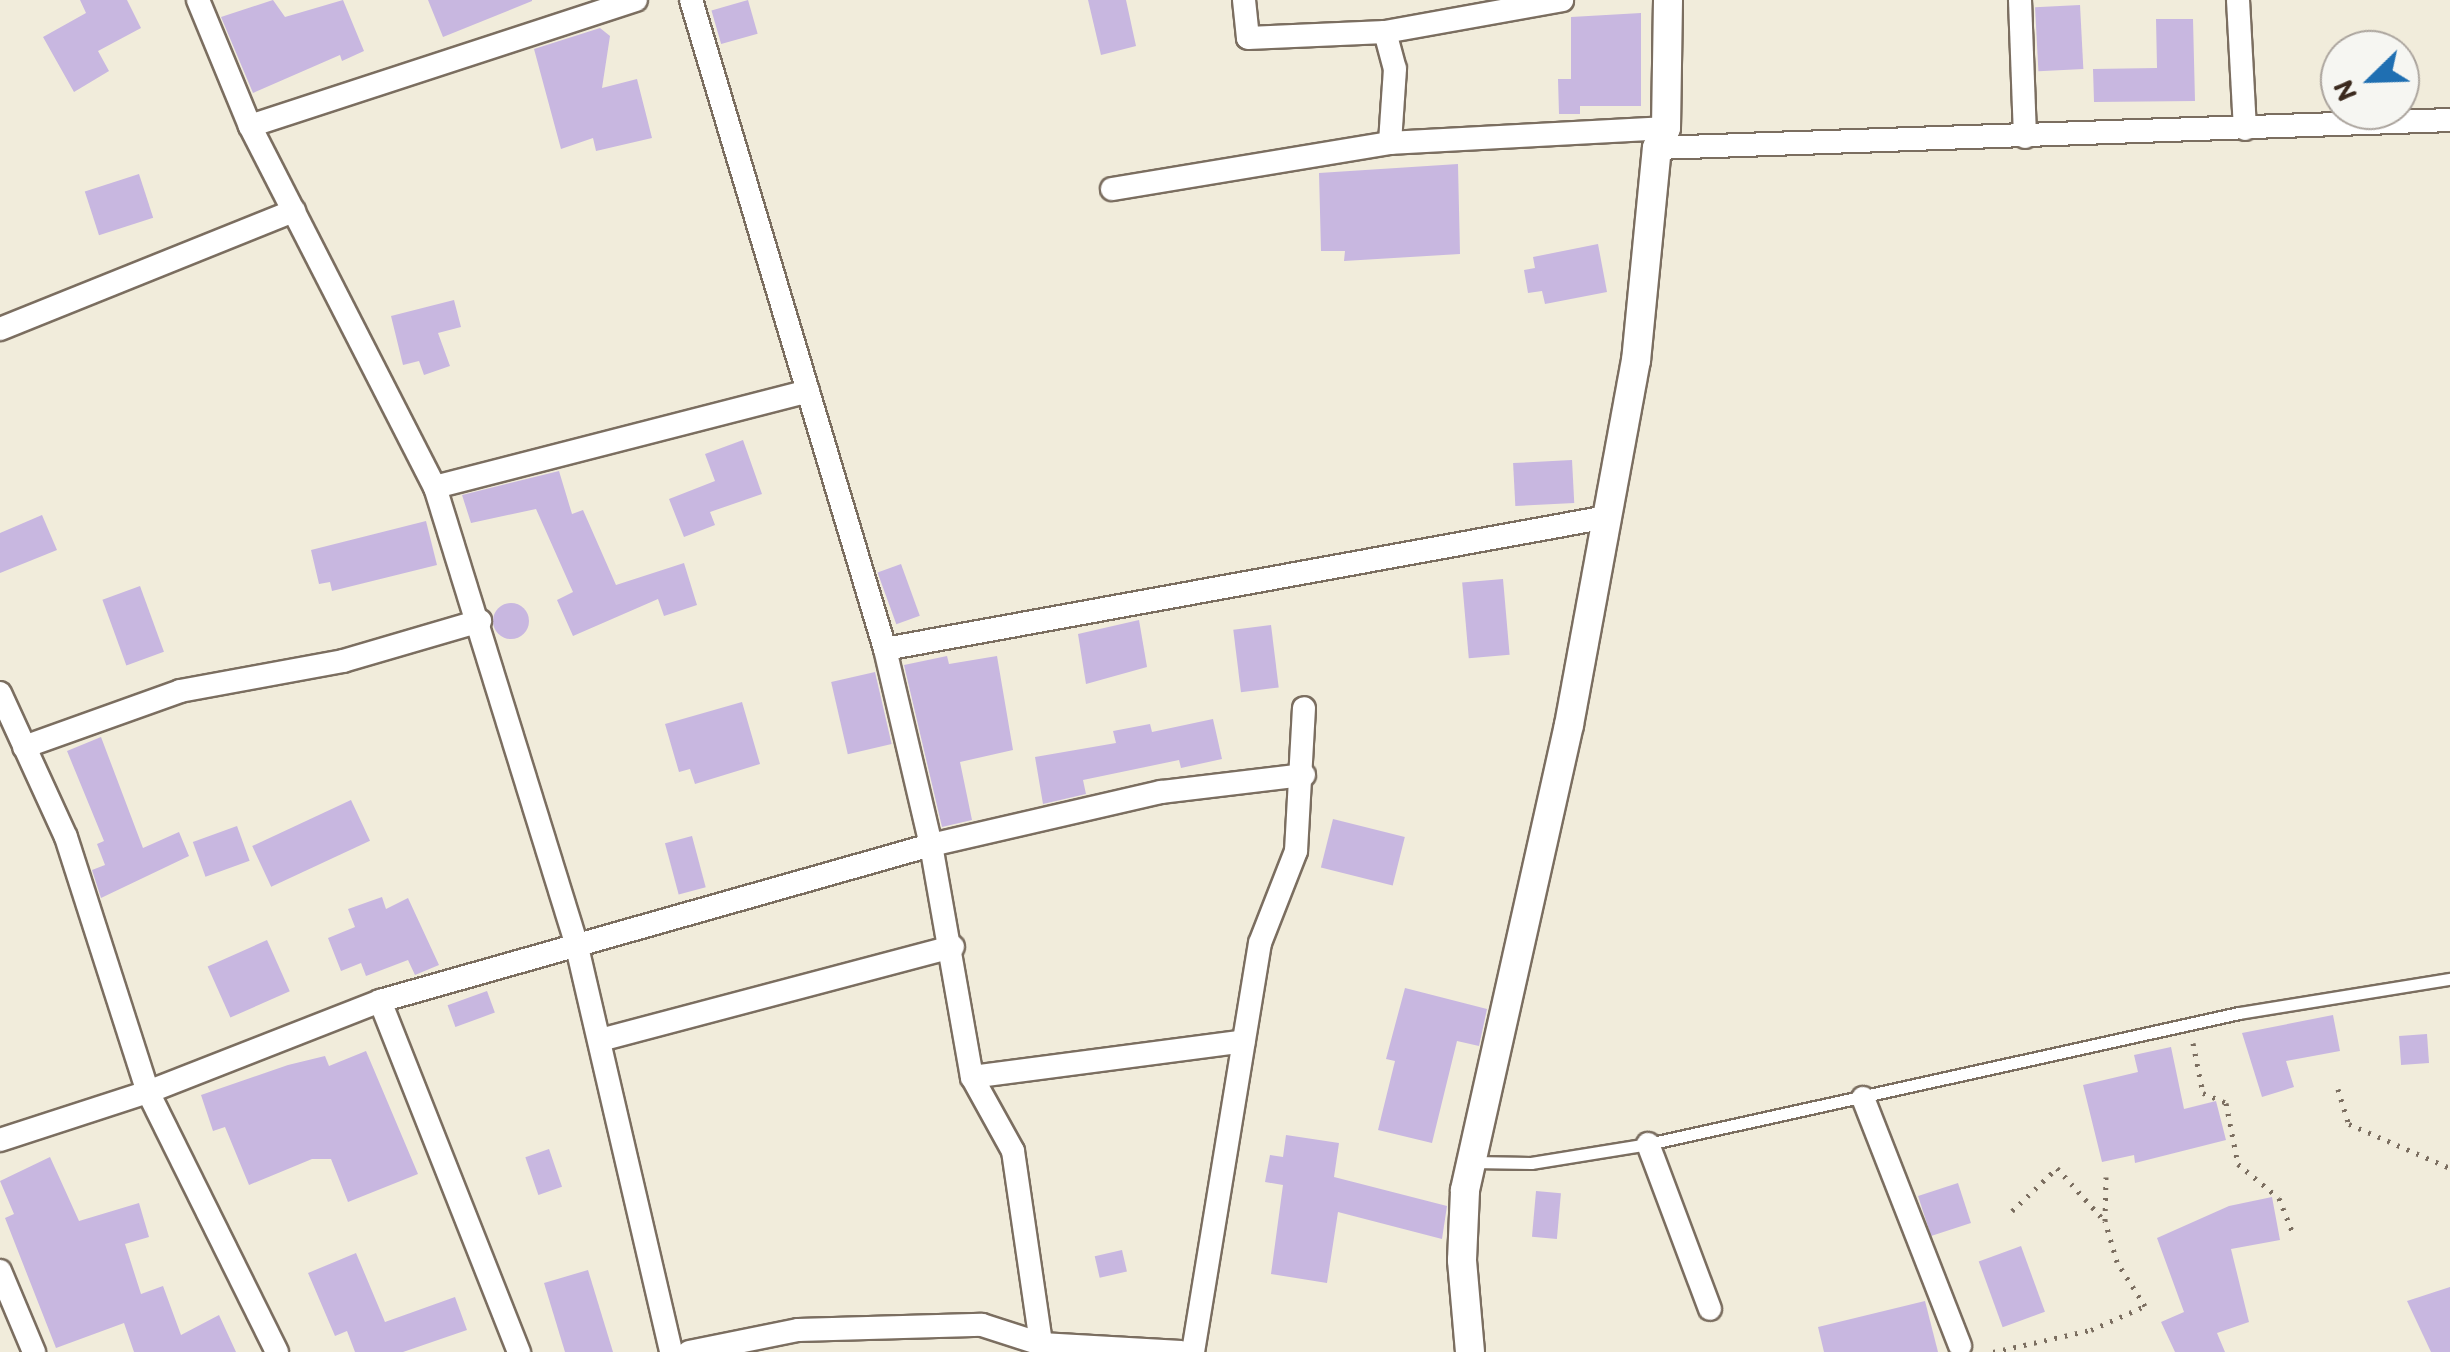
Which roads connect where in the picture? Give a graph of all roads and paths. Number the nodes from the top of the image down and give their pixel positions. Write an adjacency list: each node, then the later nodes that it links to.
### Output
1 (198, 0): 11 (street)
2 (636, 0): 11 (street)
3 (691, 0): 19 (street)
4 (1244, 0): 9 (street)
5 (1562, 0): 9 (street)
6 (1668, 0): 13 (street)
7 (2020, 0): 14 (street)
8 (2238, 0): 12 (street)
9 (1384, 32): 15 (street)
10 (2450, 120): 12 (street)
11 (250, 126): 17 (street)
12 (2245, 128): 14 (street)
13 (1662, 138): 14 (street); 15 (street); 21 (street)
14 (2025, 138)
15 (1390, 143): 16 (street)
16 (1112, 189)
17 (294, 210): 18 (street); 20 (street)
18 (0, 328)
19 (808, 391): 20 (street); 23 (street)
20 (435, 487): 22 (street)
21 (1607, 517): 23 (street); 42 (street)
22 (480, 622): 26 (street); 29 (street)
23 (885, 649): 28 (street)
24 (0, 694): 26 (street)
25 (1304, 708): 27 (street)
26 (24, 747): 38 (street)
27 (1304, 775): 28 (street); 35 (street)
28 (931, 845): 29 (street); 30 (street)
29 (577, 947): 32 (street); 34 (street)
30 (953, 947): 34 (street); 36 (street)
31 (2450, 979): 33 (lane)
32 (380, 1001): 38 (street); 55 (street)
33 (2190, 1024): 39 (lane); 47 (path)
34 (600, 1040): 56 (street)
35 (1244, 1041): 36 (street); 59 (street)
36 (972, 1077): 51 (street)
37 (2338, 1089): 43 (path)
38 (148, 1092): 40 (street); 54 (street)
39 (1862, 1098): 41 (lane); 52 (street)
40 (0, 1140)
41 (1648, 1144): 42 (lane); 49 (street)
42 (1472, 1162): 60 (street)
43 (2450, 1168)
44 (2106, 1177): 46 (path)
45 (2012, 1211): 46 (path)
46 (2105, 1221): 61 (path)
47 (2294, 1236)
48 (0, 1271): 53 (street)
49 (1710, 1310)
50 (802, 1341): 51 (street); 57 (street)
51 (1041, 1344): 58 (street)
52 (1960, 1346)
53 (34, 1352)
54 (278, 1352)
55 (519, 1352)
56 (671, 1352)
57 (689, 1352)
58 (1181, 1352)
59 (1193, 1352)
60 (1470, 1352)
61 (1993, 1352)

